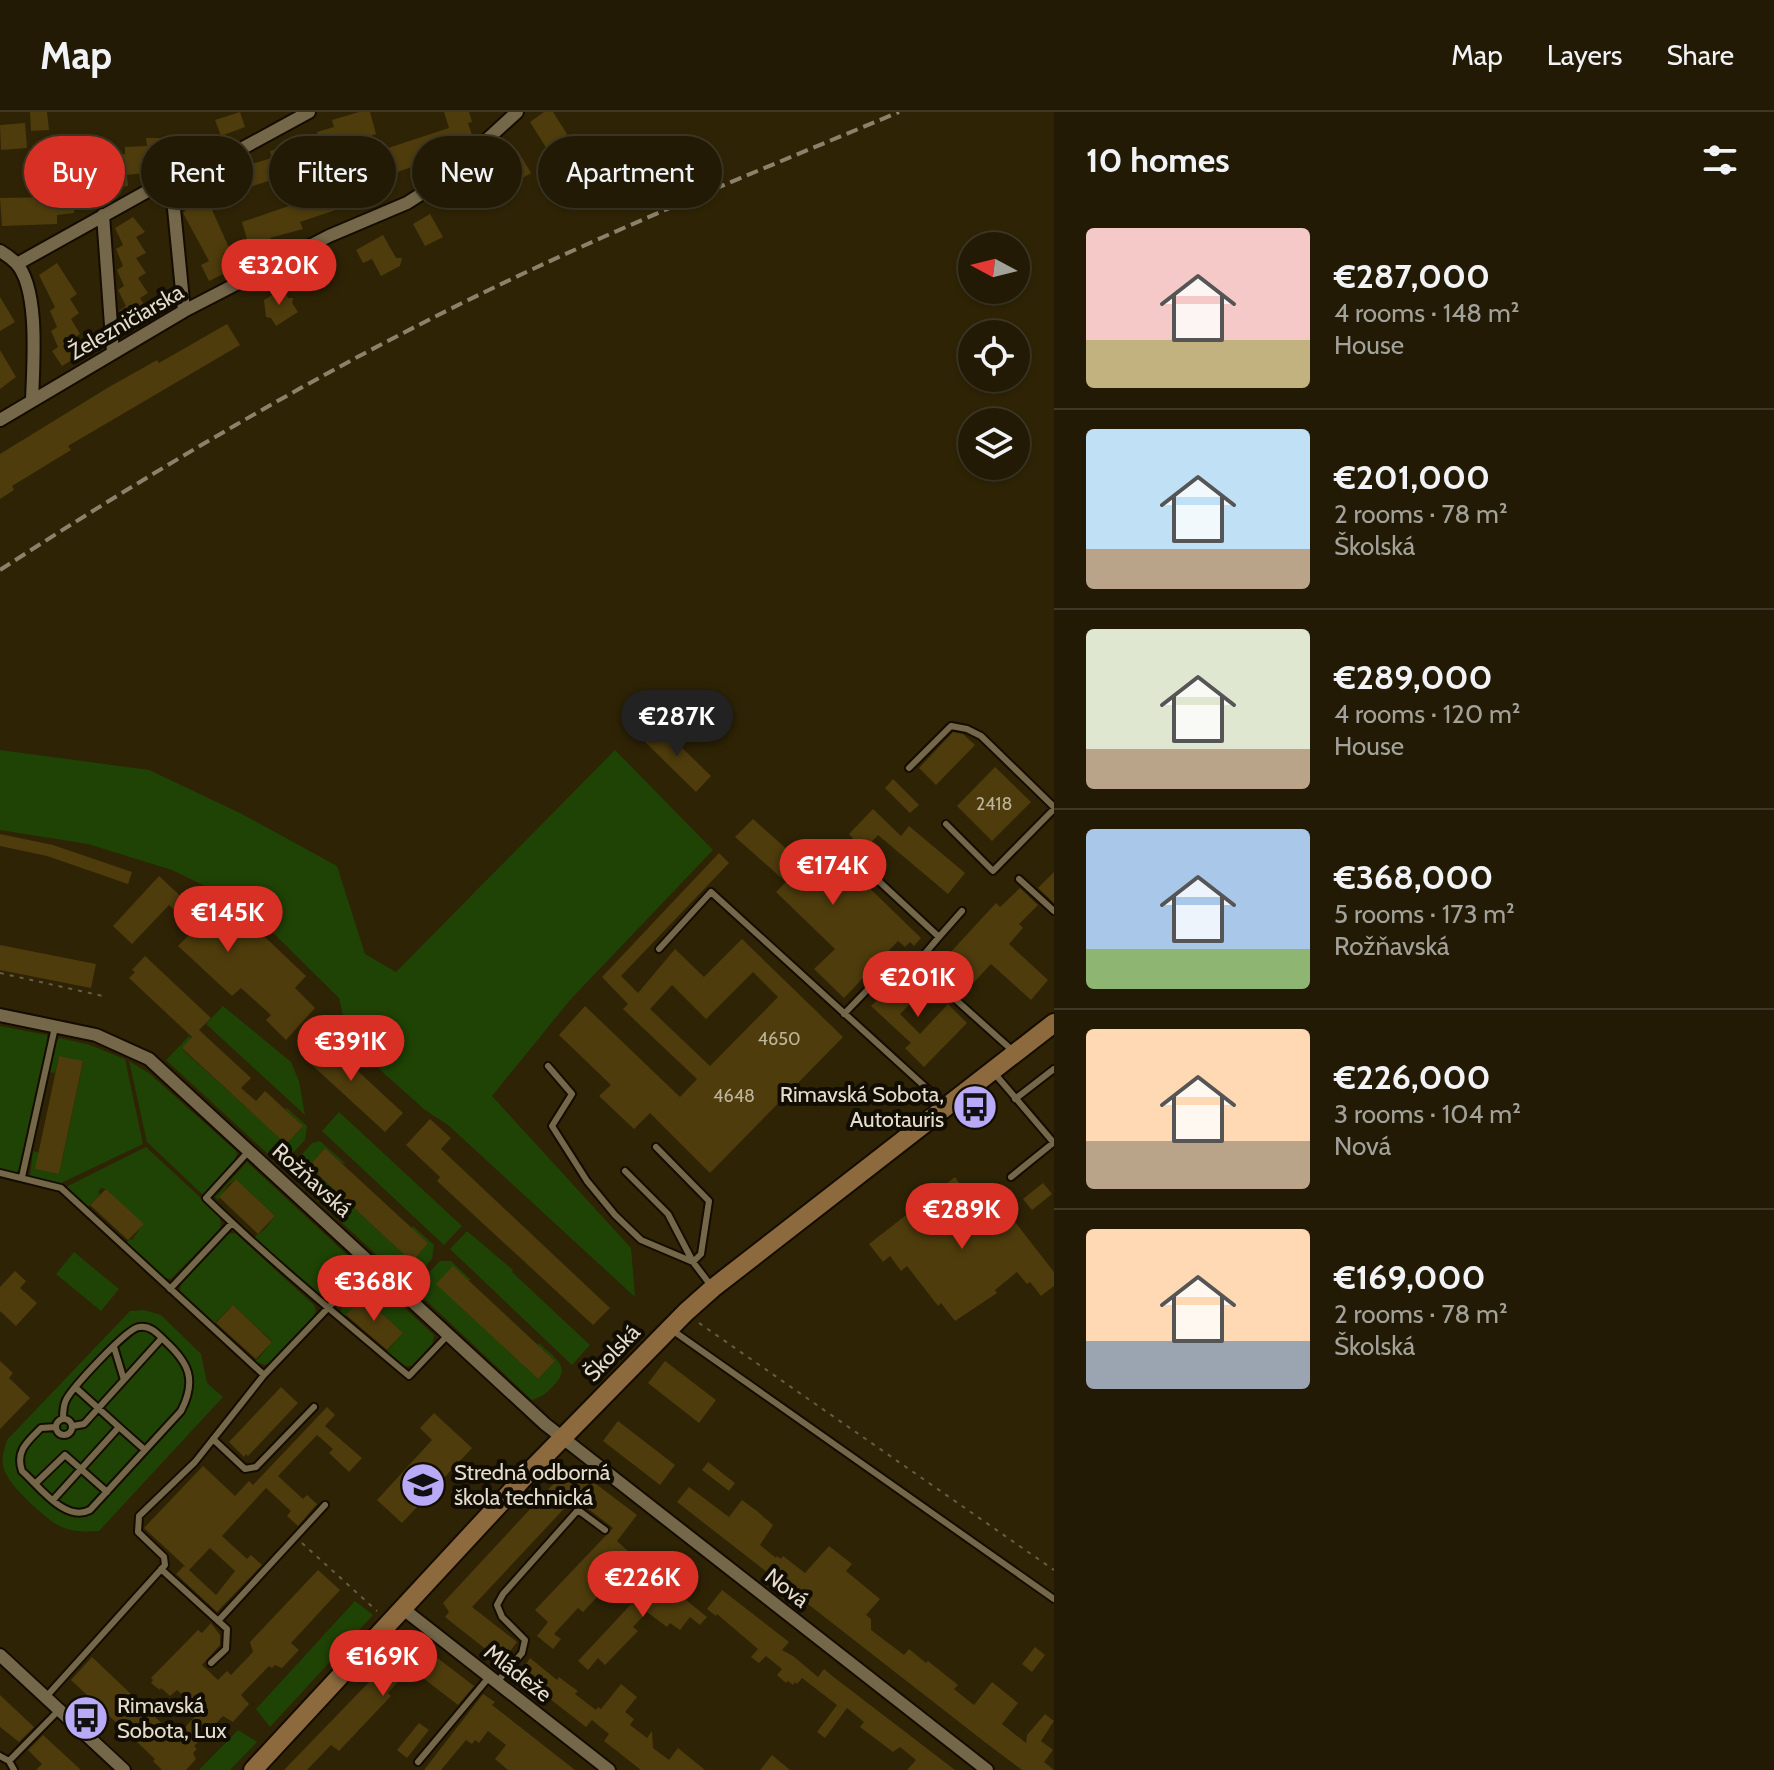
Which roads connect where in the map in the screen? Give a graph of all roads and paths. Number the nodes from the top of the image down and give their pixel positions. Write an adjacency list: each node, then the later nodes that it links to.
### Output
1 (309, 112): 3 (street)
2 (517, 112): 9 (street, Železničiarska)
3 (253, 143)
4 (141, 194): 6 (street)
5 (174, 208): 9 (street)
6 (103, 215): 8 (street); 10 (street)
7 (0, 251): 8 (street)
8 (17, 264): 11 (street)
9 (184, 311): 10 (street, Železničiarska)
10 (113, 353): 11 (street, Železničiarska)
11 (32, 401): 12 (street, Železničiarska)
12 (0, 420)
13 (909, 768): 14 (lane)
14 (1054, 808): 15 (lane)
15 (946, 824)
16 (841, 846): 20 (lane)
17 (1019, 879): 19 (lane)
18 (962, 911): 20 (lane)
19 (1054, 911)
20 (939, 937): 22 (lane)
21 (659, 949): 25 (lane)
22 (916, 964): 25 (lane); 29 (lane)
23 (0, 973): 24 (path)
24 (103, 996)
25 (844, 1014): 34 (lane)
26 (0, 1015): 28 (street, Rožňavská)
27 (1054, 1023): 29 (main road, Školská)
28 (55, 1027): 37 (street, Rožňavská); 40 (lane)
29 (1016, 1053): 32 (main road, Školská)
30 (548, 1066): 44 (lane)
31 (1054, 1069): 33 (lane)
32 (993, 1071): 33 (lane); 34 (main road, Školská)
33 (1015, 1099): 35 (lane)
34 (948, 1107): 45 (main road, Školská)
35 (1054, 1143): 41 (lane)
36 (656, 1147): 44 (lane)
37 (249, 1151): 42 (lane); 43 (street, Rožňavská)
38 (625, 1171): 44 (lane)
39 (0, 1173): 40 (lane)
40 (22, 1177): 46 (lane)
41 (1011, 1177)
42 (232, 1223): 46 (lane); 47 (lane)
43 (372, 1262): 47 (lane); 50 (street, Rožňavská)
44 (693, 1262): 45 (lane)
45 (713, 1288): 48 (main road, Školská)
46 (170, 1289): 53 (lane)
47 (326, 1309): 50 (lane); 53 (lane)
48 (686, 1312): 49 (main road, Školská); 75 (path)
49 (670, 1328): 63 (main road, Školská); 76 (lane)
50 (450, 1333): 63 (street, Rožňavská)
51 (162, 1338): 52 (lane); 54 (lane); 65 (lane)
52 (114, 1347): 54 (lane); 55 (lane)
53 (264, 1375): 64 (lane)
54 (124, 1380): 57 (lane)
55 (76, 1388): 57 (lane); 58 (lane)
56 (314, 1407): 64 (lane)
57 (98, 1408): 59 (lane); 61 (lane)
58 (63, 1419): 59 (lane); 60 (lane)
59 (73, 1426): 62 (lane)
60 (56, 1427): 62 (lane); 68 (lane)
61 (119, 1427): 65 (lane); 67 (lane)
62 (64, 1435): 66 (lane)
63 (562, 1437): 77 (main road, Školská); 92 (street, Nová)
64 (213, 1439): 74 (lane)
65 (145, 1450): 69 (lane)
66 (65, 1455): 67 (lane); 68 (lane)
67 (81, 1469): 69 (lane); 70 (lane)
68 (36, 1483): 70 (lane)
69 (107, 1492): 70 (lane)
70 (53, 1500)
71 (325, 1505): 73 (lane)
72 (605, 1530): 82 (lane)
73 (295, 1537): 78 (path); 79 (lane)
74 (161, 1569): 79 (lane); 83 (lane)
75 (1054, 1570)
76 (1054, 1599)
77 (402, 1608): 82 (street, Mládeže); 90 (main road, Školská)
78 (378, 1612)
79 (218, 1621): 81 (lane)
80 (0, 1655): 83 (street)
81 (211, 1663)
82 (493, 1679): 87 (lane); 91 (street, Mládeže)
83 (45, 1698): 84 (street)
84 (59, 1710): 86 (lane); 89 (street)
85 (0, 1756): 86 (lane)
86 (9, 1761): 88 (lane)
87 (418, 1762)
88 (14, 1770)
89 (124, 1770)
90 (253, 1770)
91 (609, 1770)
92 (987, 1770)

